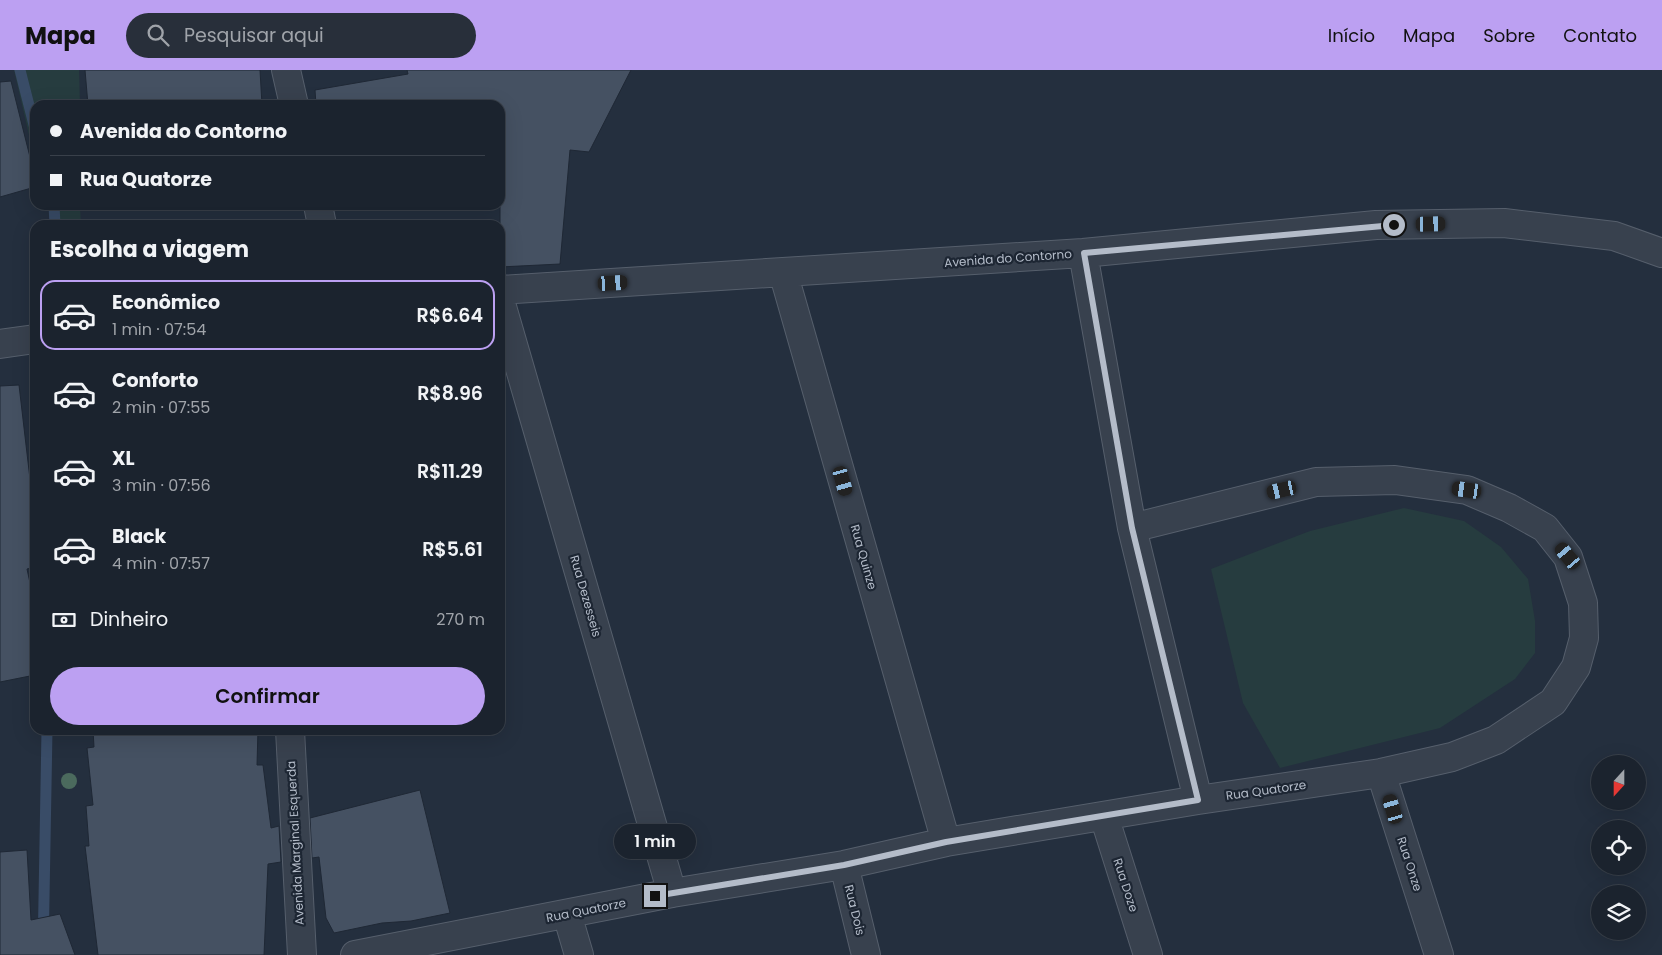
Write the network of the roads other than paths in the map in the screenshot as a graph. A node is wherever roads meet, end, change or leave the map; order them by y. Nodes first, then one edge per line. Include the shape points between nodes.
1 (286, 70) edge
2 (293, 100) edge
3 (1084, 253) junction
4 (1662, 254) edge
5 (783, 272) junction
6 (505, 290) edge
7 (505, 317) edge
8 (30, 340) edge
9 (0, 344) edge
10 (1132, 528) junction
11 (290, 735) edge
12 (1381, 773) junction
13 (1198, 800) junction
14 (1104, 816) junction
15 (946, 842) junction
16 (844, 865) junction
17 (672, 893) junction
18 (568, 914) junction
19 (302, 955) edge
20 (355, 955) edge
21 (579, 955) edge
22 (866, 955) edge
23 (1148, 955) edge
24 (1439, 955) edge

1 - 2 street
3 - 4 street, Avenida do Contorno via 1376,226 1504,223 1614,236
3 - 5 street, Avenida do Contorno
3 - 10 street
5 - 6 street, Avenida do Contorno
5 - 15 street, Rua Quinze
7 - 17 street, Rua Dezesseis
8 - 9 street
10 - 12 street, Rua Quatorze via 1316,482 1395,480 1467,490 1545,528 1568,556 1583,603 1584,638 1576,667 1553,702 1496,740 1452,757
10 - 13 street
11 - 19 street, Avenida Marginal Esquerda
12 - 13 street, Rua Quatorze
12 - 24 street, Rua Onze
13 - 14 street, Rua Quatorze
14 - 15 street, Rua Quatorze
14 - 23 street, Rua Doze
15 - 16 street, Rua Quatorze
16 - 17 street, Rua Quatorze
16 - 22 street, Rua Dois
17 - 18 street, Rua Quatorze
18 - 20 street, Rua Quatorze
18 - 21 street

